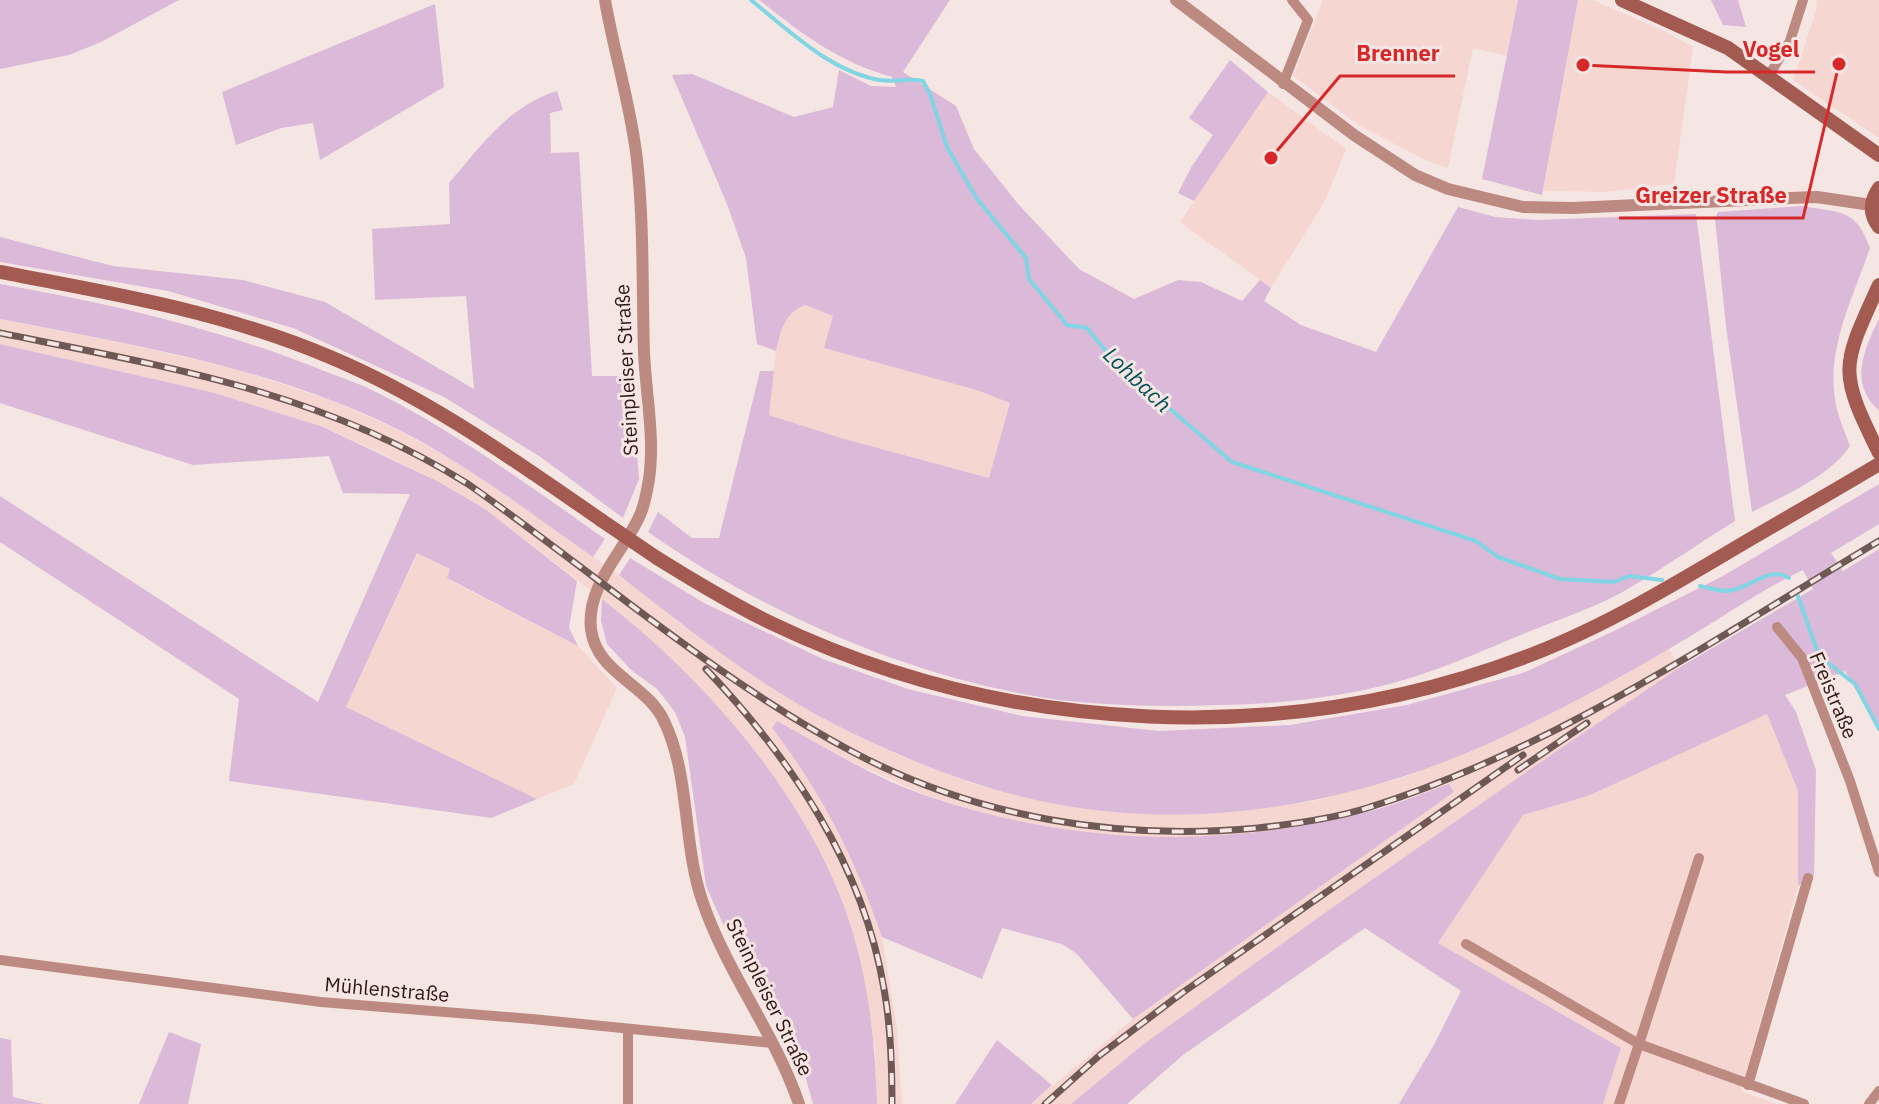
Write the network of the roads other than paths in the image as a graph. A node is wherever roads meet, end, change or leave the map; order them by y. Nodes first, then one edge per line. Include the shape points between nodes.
1 (605, 0) edge
2 (1176, 0) edge
3 (1292, 0) edge
4 (1622, 0) edge
5 (1803, 0) edge
6 (1768, 77) junction
7 (1283, 84) junction
8 (1879, 155) edge
9 (1879, 188) edge
10 (1871, 205) junction
11 (1879, 227) edge
12 (0, 272) edge
13 (1879, 285) edge
14 (1862, 418) junction
15 (1879, 425) edge
16 (1879, 453) edge
17 (1879, 464) edge
18 (1777, 627) dead end
19 (1699, 858) dead end
20 (1879, 872) edge
21 (1808, 878) dead end
22 (1466, 944) dead end
23 (0, 960) edge
24 (628, 1030) junction
25 (773, 1043) junction
26 (1639, 1044) junction
27 (1748, 1085) junction
28 (1879, 1091) edge
29 (628, 1104) edge
30 (799, 1104) edge
31 (1619, 1104) edge
32 (1804, 1104) edge
33 (1869, 1104) edge

1 - 25 street, Steinpleiser Straße via 637,161 652,451 641,513 597,588 591,630 605,661 652,701 677,748 701,899 715,937
2 - 7 street
3 - 7 street via 1308,20
4 - 6 main road via 1728,48
5 - 6 street via 1790,41
6 - 8 main road
7 - 10 street via 1415,175 1461,193 1523,207 1817,197
9 - 10 main road
10 - 11 main road
12 - 17 main road, bridge via 212,315 331,357 430,406 657,558 771,623 837,652 947,688 1062,711 1196,718 1307,711 1472,675 1533,654 1651,598
13 - 14 main road via 1849,356 1848,377
14 - 15 main road
14 - 16 main road
18 - 20 street, Freistraße via 1802,658
19 - 26 street
21 - 27 street
22 - 26 street
23 - 24 street, Mühlenstraße via 321,1002
24 - 25 street, Mühlenstraße
24 - 29 street
25 - 30 street, Steinpleiser Straße
26 - 27 street
26 - 31 street
27 - 32 street
28 - 33 street

